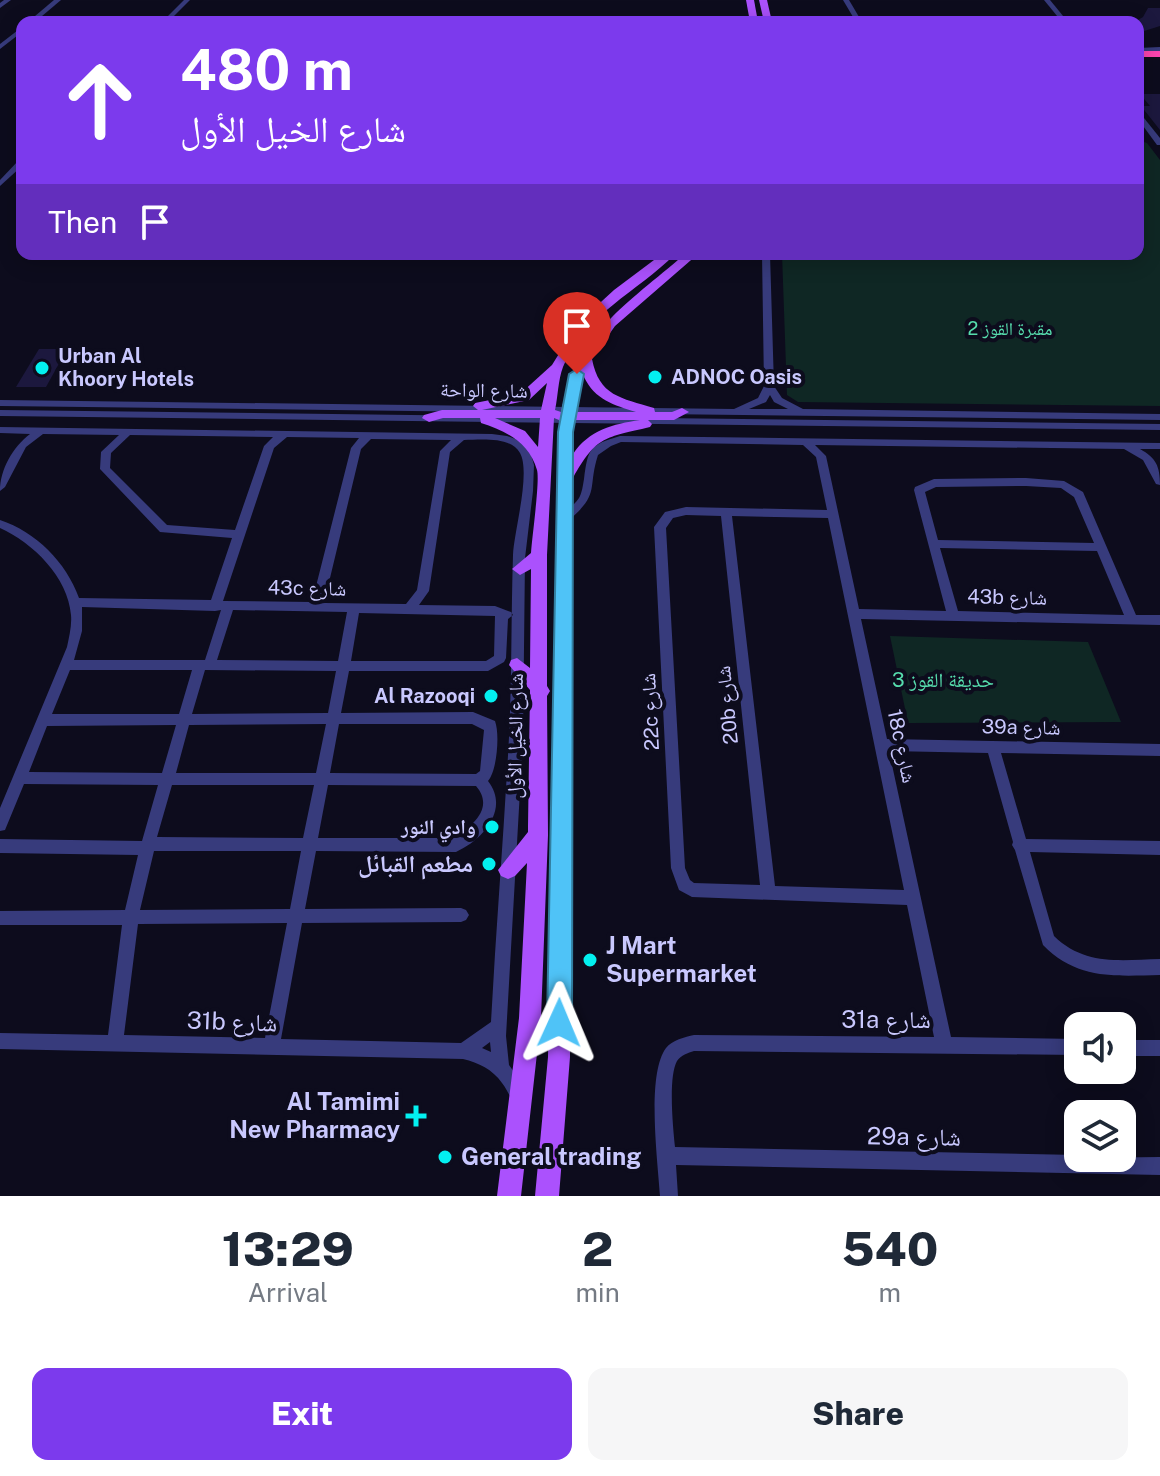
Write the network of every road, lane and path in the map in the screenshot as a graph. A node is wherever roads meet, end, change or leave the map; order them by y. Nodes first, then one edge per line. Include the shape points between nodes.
1 (8, 0) edge
2 (58, 0) edge
3 (187, 0) edge
4 (1047, 0) edge
5 (0, 6) edge
6 (38, 16) edge
7 (171, 16) edge
8 (1060, 16) edge
9 (16, 34) edge
10 (0, 47) edge
11 (1144, 122) edge
12 (1144, 134) edge
13 (1153, 134) junction
14 (1160, 143) edge
15 (16, 168) edge
16 (0, 184) edge
17 (661, 260) edge
18 (685, 260) edge
19 (766, 260) edge
20 (585, 356) junction
21 (559, 363) junction
22 (769, 386) junction
23 (204, 396) dead end
24 (0, 403) edge
25 (283, 406) junction
26 (459, 408) junction
27 (650, 411) junction
28 (682, 412) junction
29 (0, 413) edge
30 (722, 413) junction
31 (806, 413) junction
32 (97, 414) junction
33 (556, 415) junction
34 (211, 416) junction
35 (1160, 417) edge
36 (429, 418) junction
37 (480, 419) junction
38 (663, 422) junction
39 (879, 423) junction
40 (1042, 425) junction
41 (1160, 427) edge
42 (0, 430) edge
43 (16, 431) junction
44 (41, 431) junction
45 (59, 431) junction
46 (101, 432) junction
47 (129, 432) junction
48 (232, 434) junction
49 (347, 435) junction
50 (369, 435) junction
51 (429, 436) junction
52 (462, 436) junction
53 (265, 440) junction
54 (805, 442) junction
55 (834, 442) junction
56 (112, 444) junction
57 (22, 445) junction
58 (1098, 445) junction
59 (1121, 445) junction
60 (1160, 446) edge
61 (356, 448) junction
62 (445, 451) junction
63 (821, 456) junction
64 (1150, 463) junction
65 (541, 468) junction
66 (1160, 481) edge
67 (564, 485) junction
68 (0, 487) edge
69 (726, 512) junction
70 (833, 514) junction
71 (564, 518) junction
72 (0, 524) edge
73 (238, 534) junction
74 (933, 544) junction
75 (1101, 547) junction
76 (539, 555) junction
77 (520, 569) junction
78 (423, 591) junction
79 (519, 594) junction
80 (221, 606) junction
81 (317, 608) junction
82 (76, 609) junction
83 (354, 609) junction
84 (409, 609) junction
85 (435, 610) junction
86 (499, 612) junction
87 (853, 614) junction
88 (953, 616) junction
89 (1132, 619) junction
90 (1160, 620) edge
91 (519, 624) junction
92 (205, 664) junction
93 (344, 664) junction
94 (67, 665) junction
95 (517, 665) junction
96 (541, 691) junction
97 (333, 718) junction
98 (184, 719) junction
99 (45, 720) junction
100 (882, 745) junction
101 (993, 747) junction
102 (1160, 750) edge
103 (20, 778) junction
104 (167, 780) junction
105 (322, 780) junction
106 (479, 780) junction
107 (0, 825) edge
108 (538, 835) junction
109 (310, 844) junction
110 (1019, 845) junction
111 (0, 846) edge
112 (148, 846) junction
113 (1160, 848) edge
114 (508, 870) junction
115 (768, 893) junction
116 (914, 898) junction
117 (461, 915) dead end
118 (296, 916) junction
119 (131, 917) junction
120 (0, 918) edge
121 (1160, 967) edge
122 (499, 1026) junction
123 (0, 1041) edge
124 (115, 1042) junction
125 (944, 1044) junction
126 (1064, 1047) edge
127 (271, 1048) junction
128 (1136, 1048) edge
129 (1160, 1048) edge
130 (463, 1051) junction
131 (501, 1066) junction
132 (521, 1100) junction
133 (668, 1156) junction
134 (1160, 1166) edge
135 (509, 1196) edge
136 (547, 1196) edge
137 (669, 1196) edge

1 - 5 street
2 - 6 street
3 - 7 street
4 - 8 street
9 - 10 street
11 - 13 street
12 - 13 street
13 - 14 street
15 - 16 street
17 - 21 main road via 591,316
18 - 20 main road, شارع الخيل الأول via 621,312
19 - 22 street
20 - 27 main road via 587,376 599,392
20 - 33 main road, شارع الخيل الأول
21 - 26 main road via 524,397
21 - 33 main road via 566,367
22 - 30 street via 755,404
22 - 31 street via 778,400
23 - 25 street
24 - 25 street, شارع الواحة
25 - 26 street, شارع الواحة
26 - 33 street, شارع الواحة
27 - 28 street, شارع الواحة
27 - 33 street, شارع الواحة
28 - 30 street, شارع الواحة
28 - 33 main road
29 - 32 street, شارع الواحة
30 - 31 street, شارع الواحة
31 - 35 street, شارع الواحة
32 - 34 street, شارع الواحة
32 - 45 street
33 - 36 main road
33 - 37 street, شارع الواحة
33 - 38 street, شارع الواحة
33 - 65 main road, شارع الخيل الأول
33 - 67 main road, شارع الخيل الأول
34 - 36 street, شارع الواحة
34 - 48 street
36 - 37 street, شارع الواحة
37 - 65 main road via 521,433
38 - 39 street, شارع الواحة
38 - 67 main road via 619,428 594,438 581,449
39 - 40 street, شارع الواحة
39 - 55 street
40 - 41 street, شارع الواحة
40 - 58 street
42 - 43 street
43 - 44 street
43 - 57 street
44 - 45 street
44 - 57 street
45 - 46 street
46 - 47 street
46 - 56 street
47 - 48 street
47 - 56 street
48 - 53 street
49 - 50 street
49 - 53 street
49 - 61 street
50 - 51 street
50 - 61 street
51 - 52 street
51 - 62 street
52 - 62 street
52 - 77 street via 509,440 526,452
53 - 73 street
54 - 55 street
54 - 63 street
54 - 71 street via 608,443 592,453 586,496
55 - 58 street
55 - 63 street
56 - 73 street via 105,469 160,527
57 - 68 street
58 - 59 street
59 - 60 street
59 - 64 street via 1136,449
60 - 64 street via 1151,451
61 - 81 street
62 - 78 street
63 - 70 street, 18c شارع
64 - 66 street
65 - 76 main road, شارع الخيل الأول
67 - 71 main road, شارع الخيل الأول
69 - 70 street
69 - 115 street, 20b شارع
69 - 115 street, 22c شارع via 677,512 660,527 678,868 684,885 692,890
70 - 87 street, 18c شارع
71 - 136 main road, شارع الخيل الأول via 559,1035
72 - 82 street via 36,544 58,571
73 - 80 street
74 - 75 street
74 - 75 street via 918,493 921,487 1057,483 1079,495
74 - 88 street
75 - 89 street
76 - 77 main road
76 - 96 main road, شارع الخيل الأول
77 - 79 street
78 - 84 street
78 - 85 street
79 - 86 street
79 - 91 street
80 - 81 street, 43c شارع
80 - 82 street, 43c شارع
80 - 92 street
81 - 83 street, 43c شارع
82 - 94 street
83 - 84 street, 43c شارع
83 - 93 street
84 - 85 street, 43c شارع
85 - 86 street, 43c شارع
86 - 91 street
86 - 93 street via 500,658 488,666
87 - 88 street, 43b شارع
87 - 100 street, 18c شارع
88 - 89 street, 43b شارع
89 - 90 street, 43b شارع
91 - 95 street
92 - 93 street
92 - 94 street
92 - 98 street
93 - 97 street
94 - 99 street
95 - 96 main road
95 - 114 street
96 - 108 main road, شارع الخيل الأول
97 - 98 street
97 - 105 street
97 - 106 street via 473,718 490,725 487,774
98 - 99 street
98 - 104 street
99 - 103 street
100 - 101 street, 39a شارع
100 - 116 street, 18c شارع
101 - 102 street, 39a شارع
101 - 110 street
103 - 104 street
103 - 107 street
104 - 105 street
104 - 112 street
105 - 106 street
105 - 109 street
106 - 109 street via 492,797 485,819 456,845
108 - 114 main road
108 - 132 main road, شارع الخيل الأول
109 - 112 street
109 - 118 street
110 - 113 street
110 - 121 street via 1048,940 1069,960 1096,967
111 - 112 street
112 - 119 street
114 - 122 street
115 - 116 street
116 - 125 street, 18c شارع
117 - 118 street
118 - 119 street
118 - 127 street
119 - 120 street
119 - 124 street
122 - 130 street
122 - 131 street
123 - 124 street, 31b شارع
124 - 127 street, 31b شارع
125 - 126 street, 31a شارع
125 - 133 street, 31a شارع via 694,1043 672,1054 663,1079
127 - 130 street, 31b شارع
128 - 129 street
130 - 131 street, 31b شارع
131 - 132 street
132 - 135 main road, شارع الخيل الأول
133 - 134 street, 29a شارع
133 - 137 street

